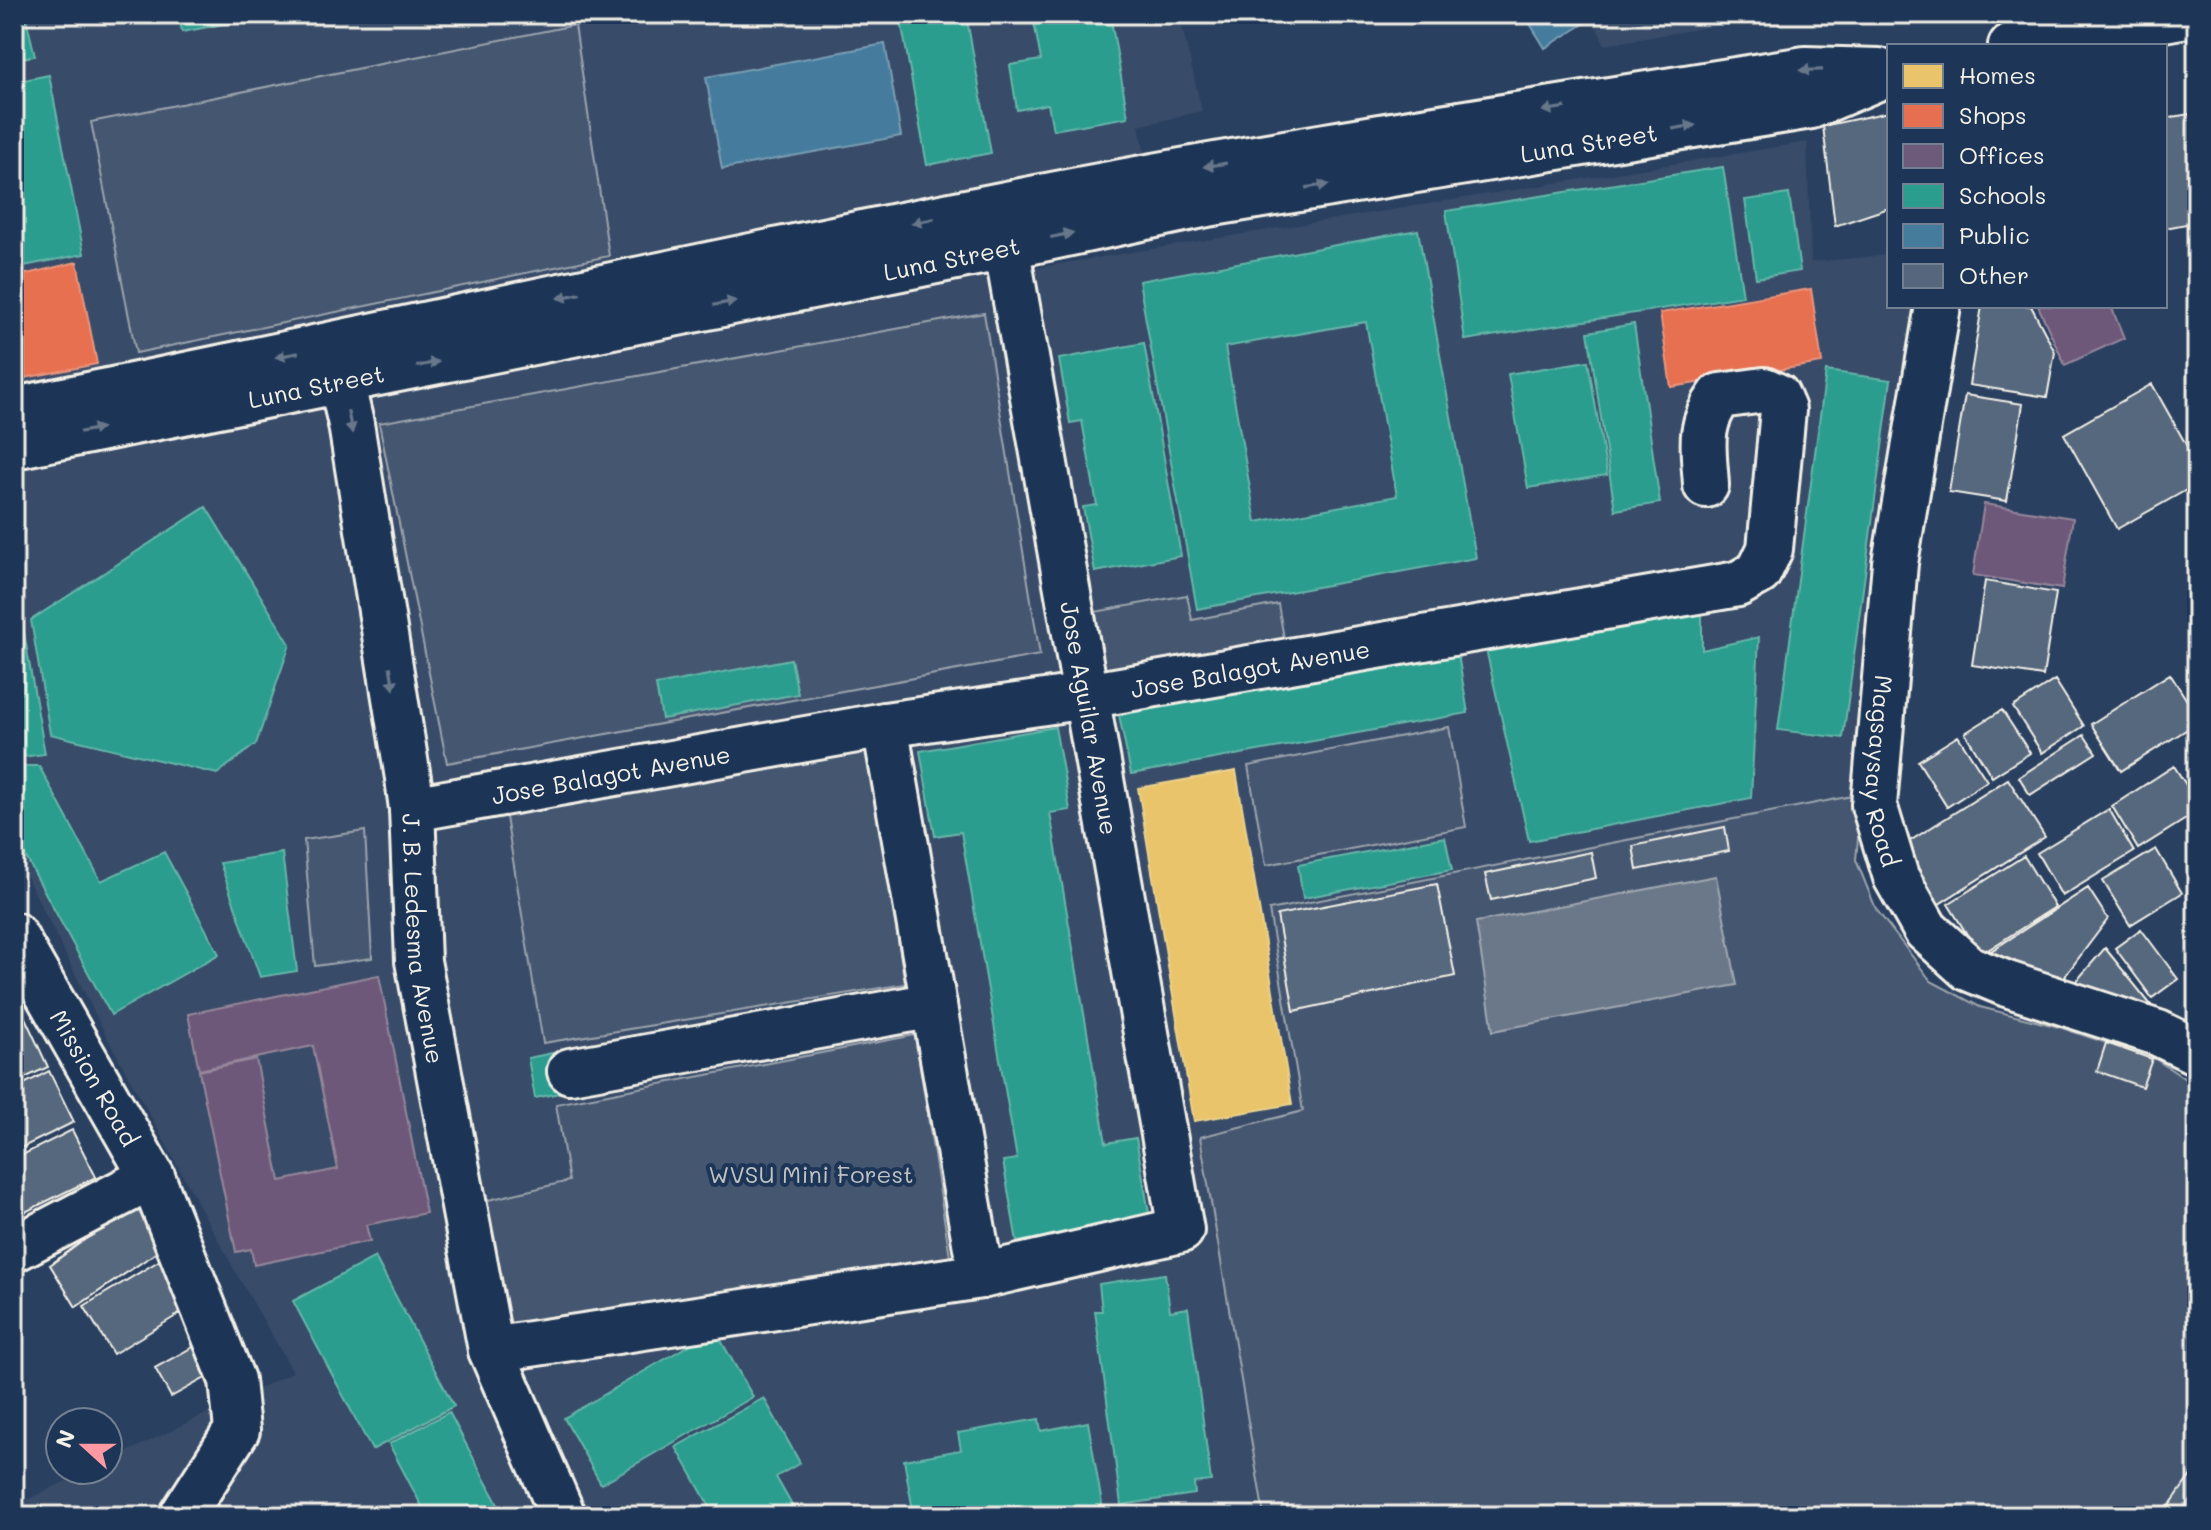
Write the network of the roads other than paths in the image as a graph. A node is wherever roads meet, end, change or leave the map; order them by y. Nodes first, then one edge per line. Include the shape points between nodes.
1 (2192, 14) edge
2 (2022, 44) edge
3 (1887, 72) edge
4 (1003, 226) junction
5 (1938, 308) edge
6 (336, 364) junction
7 (14, 410) edge
8 (14, 446) edge
9 (1706, 485) dead end
10 (1086, 696) junction
11 (885, 725) junction
12 (412, 809) junction
13 (18, 951) edge
14 (934, 1005) junction
15 (2197, 1052) edge
16 (570, 1071) dead end
17 (152, 1177) junction
18 (14, 1249) edge
19 (981, 1276) junction
20 (491, 1350) junction
21 (182, 1516) edge
22 (563, 1516) edge

1 - 2 street
3 - 4 street, Luna Street via 1805,69 1177,171
4 - 6 street, Luna Street
4 - 10 street, Jose Aguilar Avenue
5 - 15 street, Magsaysay Road via 1895,563 1874,805 1896,877 1926,930 1968,968 2158,1033
6 -> 7 street, Luna Street
8 -> 6 street, Luna Street
6 -> 12 street, J. B. Ledesma Avenue via 351,424
9 - 10 street, Jose Balagot Avenue via 1703,426 1720,396 1764,390 1777,396 1783,410 1770,549 1759,572 1738,584
10 - 11 street, Jose Balagot Avenue
10 - 19 street, Jose Aguilar Avenue via 1181,1230
11 - 12 street, Jose Balagot Avenue
11 - 14 street
12 - 20 street, J. B. Ledesma Avenue via 418,961
13 - 17 street, Mission Road
14 - 16 street
14 - 19 street
17 - 18 street
17 - 21 street, Mission Road via 232,1380 235,1401 237,1430
19 - 20 street
20 - 22 street, J. B. Ledesma Avenue

